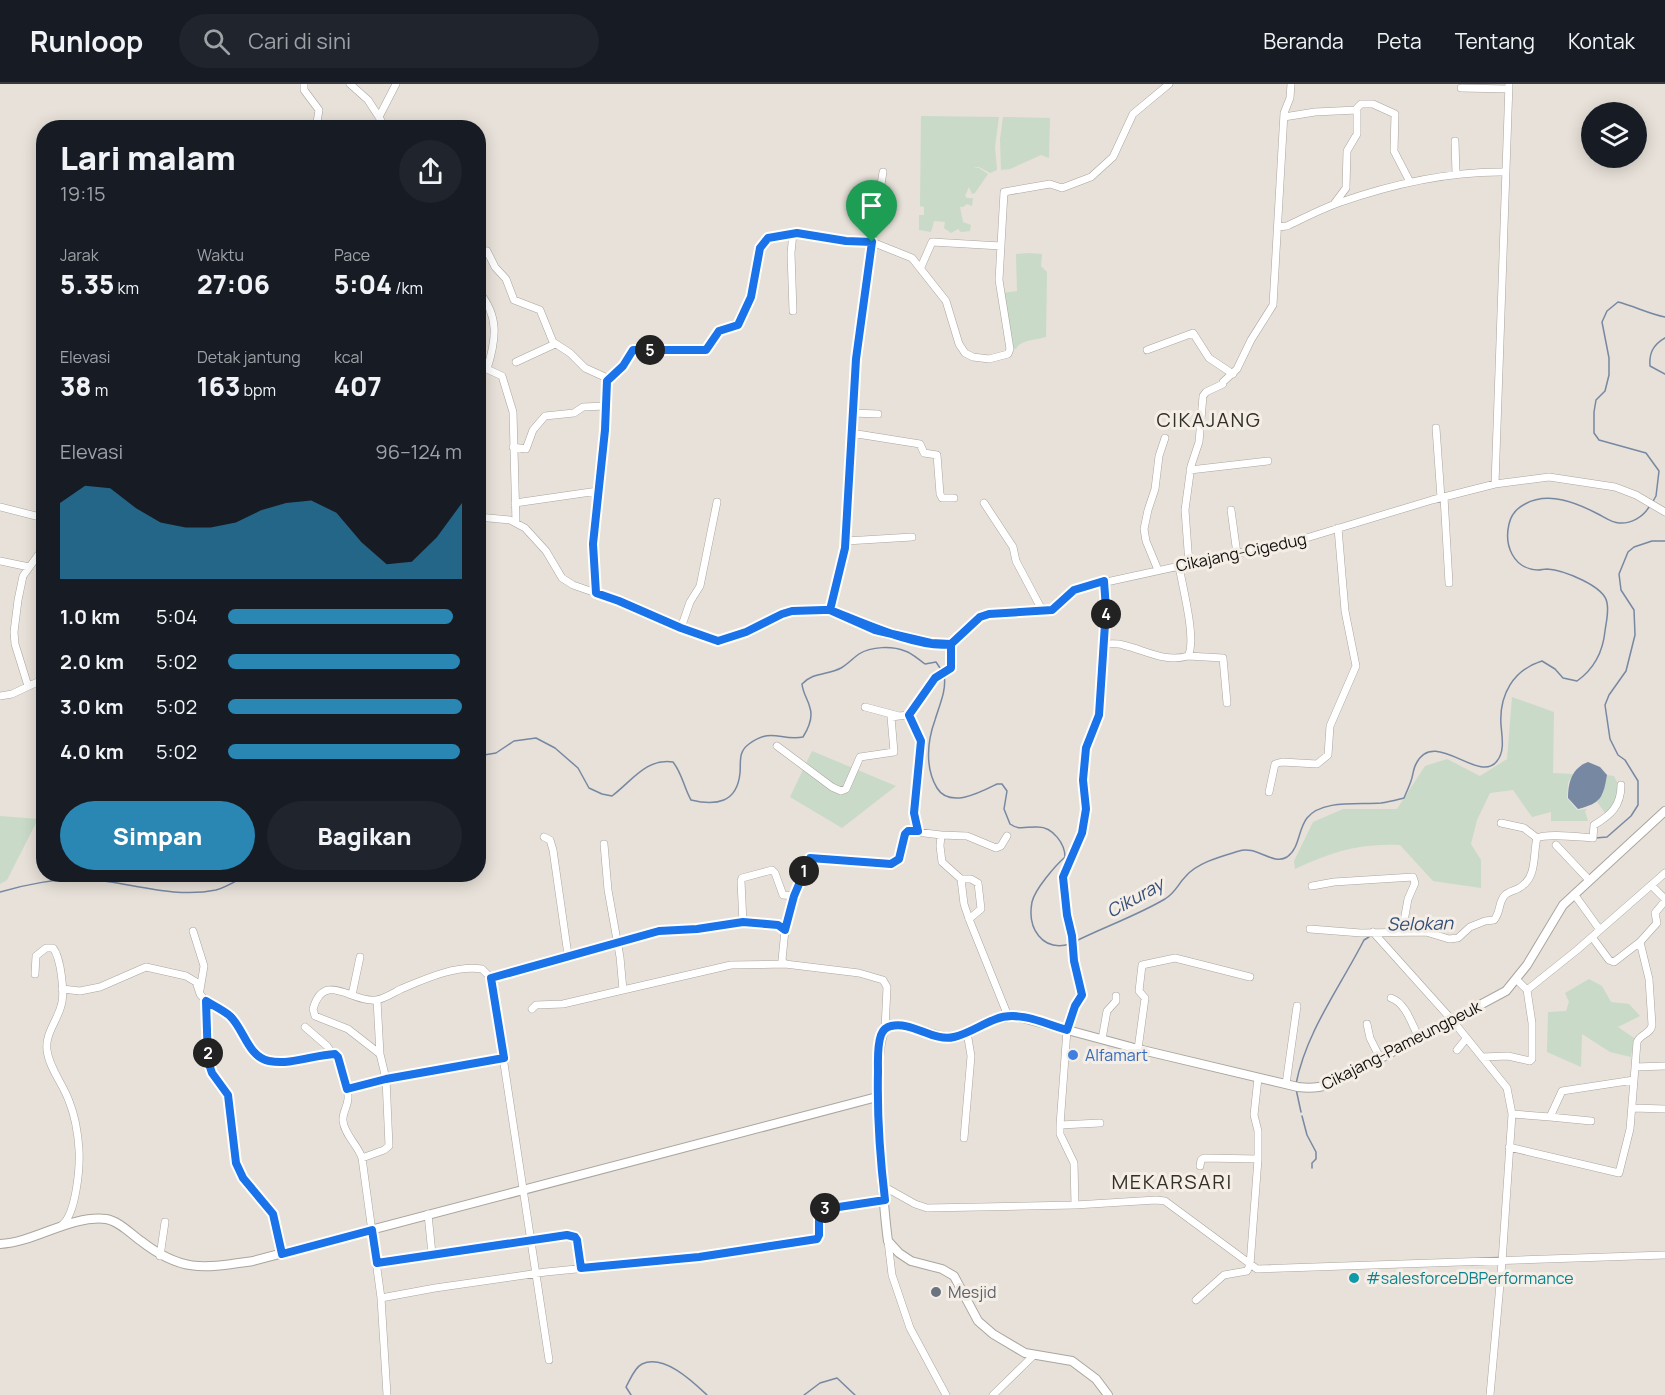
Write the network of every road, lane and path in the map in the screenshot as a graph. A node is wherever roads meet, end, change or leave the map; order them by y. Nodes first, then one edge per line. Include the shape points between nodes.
1 (304, 84) edge
2 (351, 84) edge
3 (396, 84) edge
4 (1169, 84) edge
5 (1291, 84) edge
6 (1509, 86) edge
7 (1461, 88) dead end
8 (1357, 110) junction
9 (379, 117) junction
10 (1284, 117) junction
11 (318, 120) edge
12 (381, 120) edge
13 (1455, 141) dead end
14 (883, 172) dead end
15 (1506, 172) junction
16 (1456, 174) junction
17 (1410, 182) junction
18 (1334, 204) junction
19 (1278, 227) junction
20 (793, 233) junction
21 (872, 242) junction
22 (1001, 246) junction
23 (488, 251) dead end
24 (921, 267) junction
25 (486, 303) edge
26 (793, 311) dead end
27 (555, 344) junction
28 (1147, 350) dead end
29 (516, 362) dead end
30 (487, 369) joint
31 (1233, 374) junction
32 (607, 379) junction
33 (605, 406) junction
34 (852, 413) junction
35 (878, 414) dead end
36 (1436, 428) dead end
37 (851, 433) junction
38 (1165, 438) dead end
39 (513, 447) junction
40 (1268, 461) dead end
41 (1190, 470) junction
42 (1495, 484) junction
43 (598, 491) junction
44 (1443, 497) junction
45 (954, 498) dead end
46 (717, 502) dead end
47 (515, 503) junction
48 (984, 503) dead end
49 (0, 507) edge
50 (1231, 510) dead end
51 (1663, 511) edge
52 (36, 516) edge
53 (486, 518) edge
54 (516, 523) junction
55 (1338, 528) junction
56 (912, 537) dead end
57 (846, 542) junction
58 (1237, 554) junction
59 (36, 558) edge
60 (0, 561) edge
61 (1189, 564) junction
62 (1179, 566) junction
63 (29, 567) junction
64 (1158, 570) junction
65 (1104, 581) junction
66 (1449, 583) dead end
67 (596, 593) junction
68 (830, 610) junction
69 (1042, 610) junction
70 (681, 628) junction
71 (951, 644) junction
72 (1104, 644) junction
73 (1188, 656) junction
74 (36, 682) edge
75 (28, 686) junction
76 (0, 696) edge
77 (1227, 703) dead end
78 (865, 707) dead end
79 (909, 715) junction
80 (899, 716) junction
81 (777, 746) dead end
82 (1621, 786) dead end
83 (1269, 792) dead end
84 (1665, 811) edge
85 (1500, 823) dead end
86 (918, 831) junction
87 (941, 835) junction
88 (1007, 836) dead end
89 (544, 837) dead end
90 (1537, 838) junction
91 (604, 844) dead end
92 (1556, 845) dead end
93 (1665, 873) edge
94 (961, 879) junction
95 (1589, 880) junction
96 (1651, 885) junction
97 (1312, 886) dead end
98 (1574, 894) junction
99 (794, 896) junction
100 (1665, 900) edge
101 (969, 919) junction
102 (743, 922) junction
103 (1310, 929) dead end
104 (785, 930) junction
105 (1599, 930) junction
106 (193, 931) dead end
107 (1402, 932) junction
108 (1375, 934) junction
109 (1592, 937) junction
110 (617, 942) junction
111 (1640, 942) junction
112 (568, 955) junction
113 (360, 957) dead end
114 (785, 964) junction
115 (35, 974) dead end
116 (1250, 977) dead end
117 (491, 978) junction
118 (1517, 980) junction
119 (62, 989) junction
120 (623, 990) junction
121 (1527, 990) junction
122 (200, 992) junction
123 (352, 995) junction
124 (1116, 996) dead end
125 (1392, 998) dead end
126 (377, 1000) junction
127 (206, 1001) junction
128 (1297, 1006) dead end
129 (531, 1009) dead end
130 (1008, 1016) junction
131 (1452, 1020) junction
132 (1367, 1024) dead end
133 (305, 1027) dead end
134 (885, 1029) junction
135 (1067, 1030) junction
136 (968, 1032) junction
137 (1419, 1038) junction
138 (1102, 1039) junction
139 (1466, 1039) junction
140 (1138, 1049) junction
141 (1457, 1050) dead end
142 (332, 1053) junction
143 (380, 1054) junction
144 (1482, 1057) junction
145 (504, 1058) junction
146 (1380, 1058) junction
147 (1665, 1066) edge
148 (1635, 1067) junction
149 (1258, 1078) junction
150 (386, 1079) junction
151 (1634, 1080) junction
152 (1292, 1086) junction
153 (347, 1089) junction
154 (877, 1097) junction
155 (1633, 1108) junction
156 (1665, 1109) edge
157 (1512, 1114) junction
158 (1550, 1117) junction
159 (1591, 1121) dead end
160 (1100, 1123) dead end
161 (1060, 1125) junction
162 (964, 1138) dead end
163 (1509, 1147) junction
164 (362, 1158) junction
165 (1258, 1159) junction
166 (1200, 1166) dead end
167 (883, 1186) junction
168 (524, 1190) junction
169 (885, 1200) junction
170 (1075, 1205) junction
171 (428, 1214) junction
172 (165, 1222) dead end
173 (58, 1228) junction
174 (372, 1230) junction
175 (531, 1241) junction
176 (888, 1241) junction
177 (0, 1244) edge
178 (282, 1254) junction
179 (432, 1254) junction
180 (1665, 1255) edge
181 (160, 1256) junction
182 (1502, 1262) junction
183 (377, 1263) junction
184 (1250, 1265) junction
185 (581, 1268) junction
186 (537, 1273) junction
187 (381, 1298) junction
188 (1196, 1300) dead end
189 (1034, 1355) junction
190 (549, 1360) dead end
191 (387, 1395) edge
192 (946, 1395) edge
193 (993, 1395) edge
194 (1108, 1395) edge
195 (1490, 1395) edge

1 - 11 street via 304,90 318,108
2 - 9 street
3 - 9 street
4 - 22 street via 1133,114 1113,158 1091,177 1062,188 1050,184 1005,191
5 - 10 street
6 - 7 street
6 - 15 street
8 - 10 street
8 - 17 street via 1359,105 1368,104 1395,114 1394,151
8 - 18 street via 1357,134 1347,151 1346,188
9 - 12 street
10 - 19 street
13 - 16 street
14 - 21 street
15 - 16 street
15 - 42 street
16 - 17 street
17 - 18 street
18 - 19 street
19 - 31 street via 1272,308
20 - 21 street
20 - 26 street
20 - 32 street via 772,236 762,243 751,297 738,325 719,331 706,350 633,350 620,369
21 - 24 street via 912,258
21 - 34 street
22 - 24 street via 932,242
22 - 24 street via 999,280 1010,351 1001,357 974,357 962,349 947,303
23 - 27 street via 514,300 540,310
25 - 30 street via 495,326
27 - 29 street
27 - 32 street via 585,368
28 - 31 street via 1193,333 1209,358
30 - 39 street via 502,376 513,409
31 - 41 street via 1203,396 1198,447
32 - 33 street
33 - 39 street via 583,407 574,414 547,415 537,424 526,449
33 - 43 street
34 - 35 street
34 - 37 street
36 - 44 street
37 - 45 street via 920,444 924,453 937,454 940,494
37 - 57 street
38 - 64 street via 1144,529
39 - 47 street
40 - 41 street
41 - 61 street via 1185,510
42 - 44 street, Cikajang-Cigedug
42 - 51 street, Cikajang-Cigedug via 1549,477 1592,482 1636,495
43 - 47 street
43 - 67 street via 592,548
44 - 55 street, Cikajang-Cigedug
44 - 66 street
46 - 70 street via 699,588
47 - 54 street
48 - 69 street via 1013,547
49 - 52 street
50 - 58 street
53 - 54 street
54 - 67 street via 546,551 562,578
55 - 58 street, Cikajang-Cigedug
55 - 83 street via 1344,606 1356,669 1329,728 1328,755 1317,764 1278,762
56 - 57 street
57 - 68 street
58 - 61 street, Cikajang-Cigedug
59 - 63 street
60 - 63 street
61 - 62 street, Cikajang-Cigedug
62 - 64 street, Cikajang-Cigedug
62 - 73 street via 1190,626
63 - 75 street via 21,584 14,632
64 - 65 street, Cikajang-Cigedug
65 - 69 street, Cikajang-Cigedug via 1079,588 1052,610
65 - 72 street
67 - 70 street
68 - 70 street via 792,611 718,641
68 - 71 street via 875,630
69 - 71 street, Cikajang-Cigedug via 980,617
71 - 79 street via 953,665
72 - 73 street via 1123,645 1156,656
72 - 135 street via 1099,717 1086,750 1082,833 1063,877 1082,995
73 - 77 street via 1223,658
74 - 75 street
75 - 76 street
78 - 80 street
79 - 80 street
79 - 86 street via 921,741 914,813
80 - 81 street via 891,717 894,752 860,757 846,789 841,791
82 - 90 street via 1619,804 1593,825 1593,838 1544,834
84 - 95 main road, Cikajang-Pameungpeuk
85 - 90 street via 1524,828
86 - 87 street
86 - 99 street via 905,834 899,859 891,864 810,858
87 - 88 street via 970,837 996,848
87 - 94 street via 942,862
89 - 112 street via 550,840 553,850
90 - 107 street via 1530,878 1525,885 1506,894 1494,920 1470,927 1458,938
91 - 110 street
92 - 95 street
93 - 96 street
94 - 101 street
94 - 101 street via 978,883 981,909
95 - 98 main road, Cikajang-Pameungpeuk
96 - 100 street
96 - 105 street
97 - 107 street via 1413,878
98 - 105 street
98 - 118 main road, Cikajang-Pameungpeuk via 1557,912
99 - 102 street via 783,895 772,870 742,878
99 - 104 street
100 - 111 street via 1655,913 1657,923
101 - 130 street
102 - 104 street via 778,925
102 - 110 street via 659,931
103 - 108 street
104 - 114 street
105 - 109 street
106 - 122 street via 204,966
107 - 108 street
108 - 131 street
109 - 111 street via 1614,962
109 - 121 street
110 - 112 street
110 - 120 street
111 - 148 street via 1649,979 1652,1025 1638,1040
112 - 117 street
113 - 123 street
114 - 120 street via 731,965
114 - 134 street via 859,973 883,980 887,987
115 - 119 street via 36,956 53,948
116 - 140 street via 1175,958 1142,965 1139,991 1145,998
117 - 126 street via 482,969 469,968 432,977
117 - 145 street
118 - 121 street
118 - 131 main road, Cikajang-Pameungpeuk via 1503,993
119 - 122 street via 100,987 147,967 191,978
119 - 173 street via 61,1007 47,1048 69,1101 80,1152 69,1217
120 - 129 street
121 - 144 street via 1532,1059
122 - 127 street
123 - 126 street
123 - 143 street via 328,990 316,1001 314,1014 348,1029
124 - 138 street via 1107,1011
125 - 137 street via 1402,1006
126 - 143 street
127 - 142 street via 232,1018 263,1059 301,1061
127 - 178 street via 208,1061 228,1095 236,1163 243,1178 273,1214
128 - 152 street
130 - 135 main road, Cikajang-Pameungpeuk
130 - 136 main road
131 - 137 main road, Cikajang-Pameungpeuk
131 - 139 street
132 - 146 street
133 - 142 street
134 - 136 main road via 904,1026 949,1038
134 - 154 main road via 879,1047
135 - 138 main road, Cikajang-Pameungpeuk
135 - 161 street
136 - 162 street via 971,1056
137 - 146 main road, Cikajang-Pameungpeuk
138 - 140 main road, Cikajang-Pameungpeuk
139 - 141 street
139 - 144 street
140 - 149 main road, Cikajang-Pameungpeuk
142 - 153 street via 338,1057
143 - 150 street
144 - 157 street via 1507,1088
145 - 150 street
145 - 168 street
146 - 152 main road, Cikajang-Pameungpeuk via 1322,1087
147 - 148 street
148 - 151 street
149 - 152 main road, Cikajang-Pameungpeuk
149 - 165 street via 1254,1115
150 - 153 street
150 - 164 street via 389,1146
151 - 155 street
151 - 158 street via 1562,1091
153 - 164 street via 343,1124
154 - 167 main road
154 - 168 main road
155 - 156 street
155 - 163 street via 1618,1173
157 - 158 street
157 - 163 street
158 - 159 street
160 - 161 street
161 - 170 street via 1060,1134 1074,1163
163 - 182 street
164 - 174 street
165 - 166 street via 1204,1158
165 - 184 street
167 - 169 main road
167 - 170 street via 927,1208
168 - 171 main road
168 - 175 street
169 - 176 main road
169 - 185 street via 819,1210 817,1239 699,1257
170 - 184 street via 1165,1201
171 - 174 main road
171 - 179 street
172 - 181 street
173 - 177 main road
173 - 181 main road via 88,1220 109,1220
174 - 178 main road
174 - 183 street
175 - 179 street
175 - 185 street via 575,1237
175 - 186 street
176 - 189 main road via 911,1261 954,1276 978,1322 1019,1351
176 - 192 street via 892,1275 910,1328
178 - 181 main road via 197,1267
179 - 183 street
180 - 182 street
182 - 184 street via 1270,1270
182 - 195 street
183 - 187 street
184 - 188 street via 1248,1271 1224,1275
185 - 186 street
186 - 187 street
186 - 190 street
187 - 191 street
189 - 193 street
189 - 194 main road via 1072,1361 1096,1379

